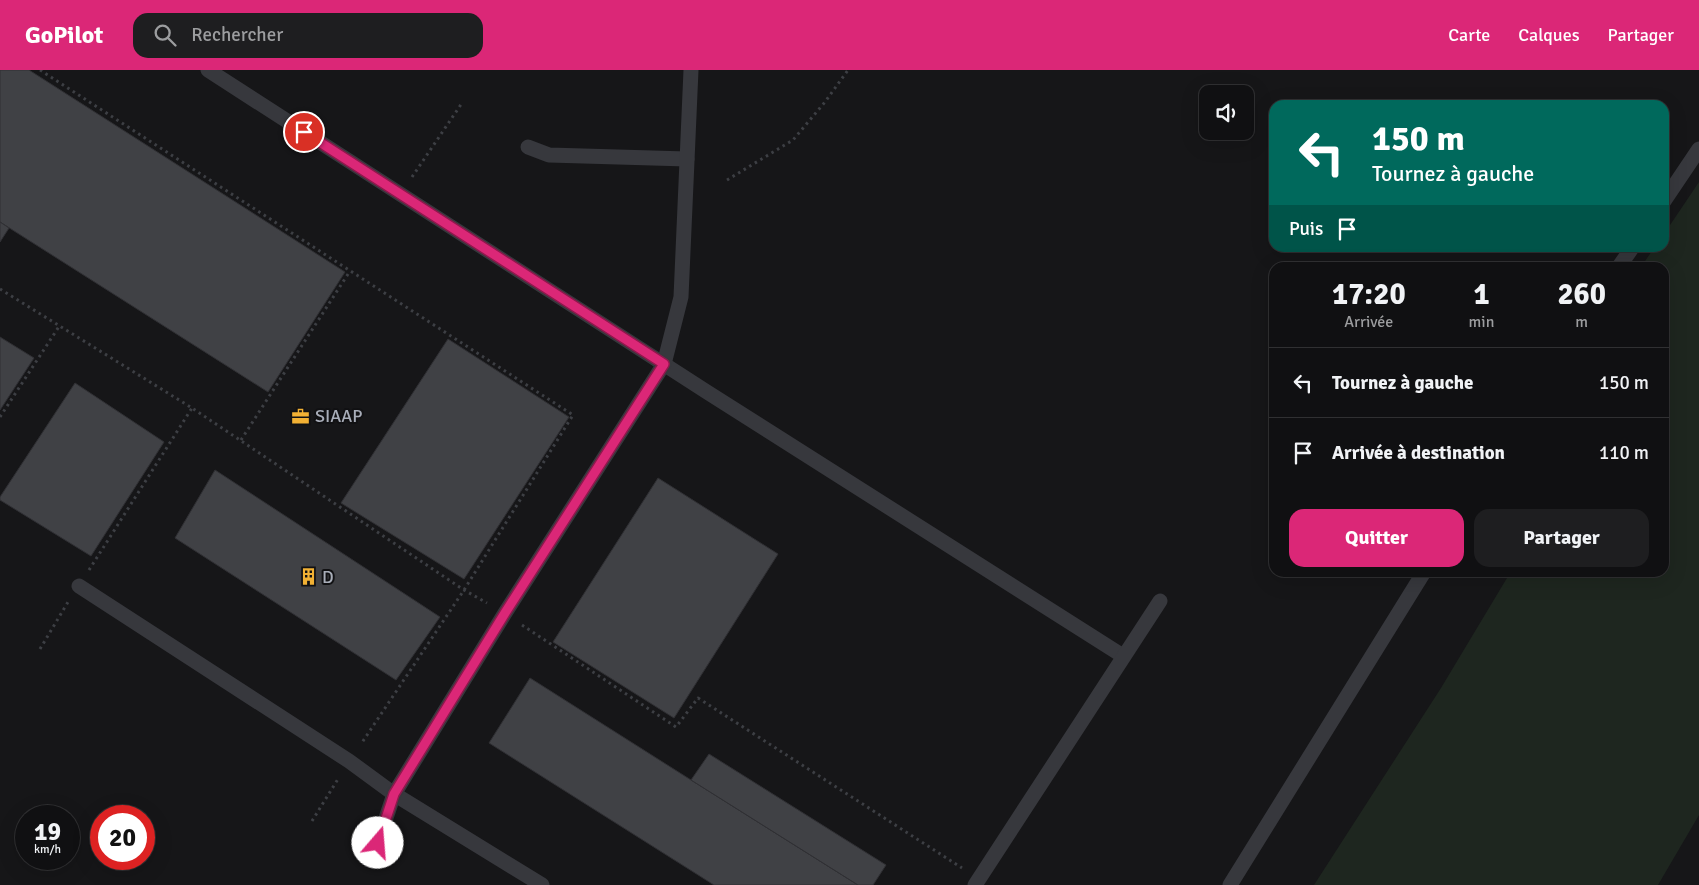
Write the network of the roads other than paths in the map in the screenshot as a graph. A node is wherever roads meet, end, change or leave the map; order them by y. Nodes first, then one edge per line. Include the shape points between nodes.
1 (208, 70) edge
2 (691, 70) edge
3 (528, 147) dead end
4 (1699, 149) edge
5 (687, 159) junction
6 (1669, 194) edge
7 (664, 364) junction
8 (1421, 577) edge
9 (79, 586) road end
10 (1160, 601) dead end
11 (1123, 656) junction
12 (394, 794) junction
13 (372, 860) dead end
14 (542, 885) edge
15 (975, 885) edge
16 (1230, 885) edge

1 - 7 lane
2 - 5 lane
3 - 5 lane via 548,155
4 - 6 lane
5 - 7 lane via 682,297
7 - 11 lane
7 - 12 lane
8 - 16 lane
9 - 12 lane via 349,761
10 - 11 lane
11 - 15 lane
12 - 13 lane
12 - 14 lane

